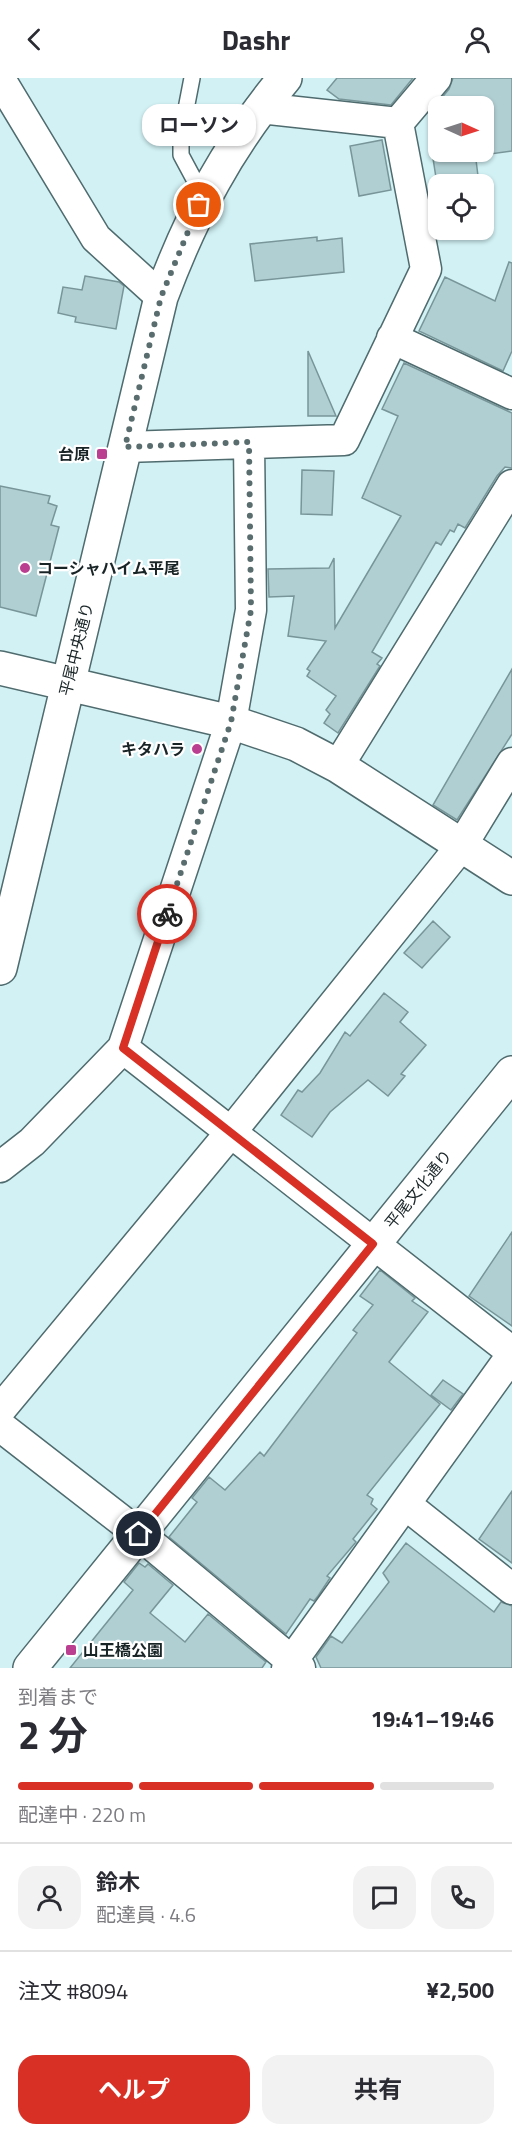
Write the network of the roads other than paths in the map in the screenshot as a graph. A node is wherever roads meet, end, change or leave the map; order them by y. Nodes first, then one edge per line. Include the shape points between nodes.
1 (192, 78) edge
2 (285, 78) edge
3 (436, 78) edge
4 (0, 79) edge
5 (260, 108) junction
6 (398, 123) junction
7 (203, 196) junction
8 (161, 297) junction
9 (392, 338) junction
10 (512, 394) edge
11 (249, 442) junction
12 (125, 447) junction
13 (512, 485) edge
14 (0, 668) edge
15 (68, 684) junction
16 (231, 722) junction
17 (512, 763) edge
18 (338, 766) junction
19 (462, 845) junction
20 (512, 878) edge
21 (0, 968) edge
22 (123, 1048) junction
23 (512, 1073) edge
24 (231, 1132) junction
25 (0, 1167) edge
26 (373, 1244) junction
27 (512, 1353) edge
28 (0, 1410) edge
29 (0, 1426) edge
30 (405, 1504) junction
31 (139, 1534) junction
32 (512, 1589) edge
33 (293, 1666) edge
34 (30, 1668) edge

1 - 7 lane via 181,155
2 - 5 street, 平尾中央通り
3 - 6 street
4 - 8 street via 96,238
5 - 6 street
5 - 7 street, 平尾中央通り
6 - 9 street via 426,269
7 - 8 street, 平尾中央通り
8 - 12 street, 平尾中央通り
9 - 10 street
9 - 11 street via 344,440
11 - 12 street
11 - 16 street via 251,610
12 - 15 street, 平尾中央通り
13 - 18 street
14 - 15 street
15 - 16 street
15 - 21 street, 平尾中央通り
16 - 18 street via 296,744
16 - 22 street
17 - 19 street
18 - 19 street
19 - 20 street
19 - 24 street
22 - 24 street
22 - 25 street via 32,1142
23 - 26 street, 平尾文化通り
24 - 26 street
24 - 28 street
26 - 27 street
26 - 31 street, 平尾文化通り
27 - 30 street
29 - 31 street
30 - 32 street
30 - 33 street
31 - 33 street
31 - 34 street, 平尾文化通り

